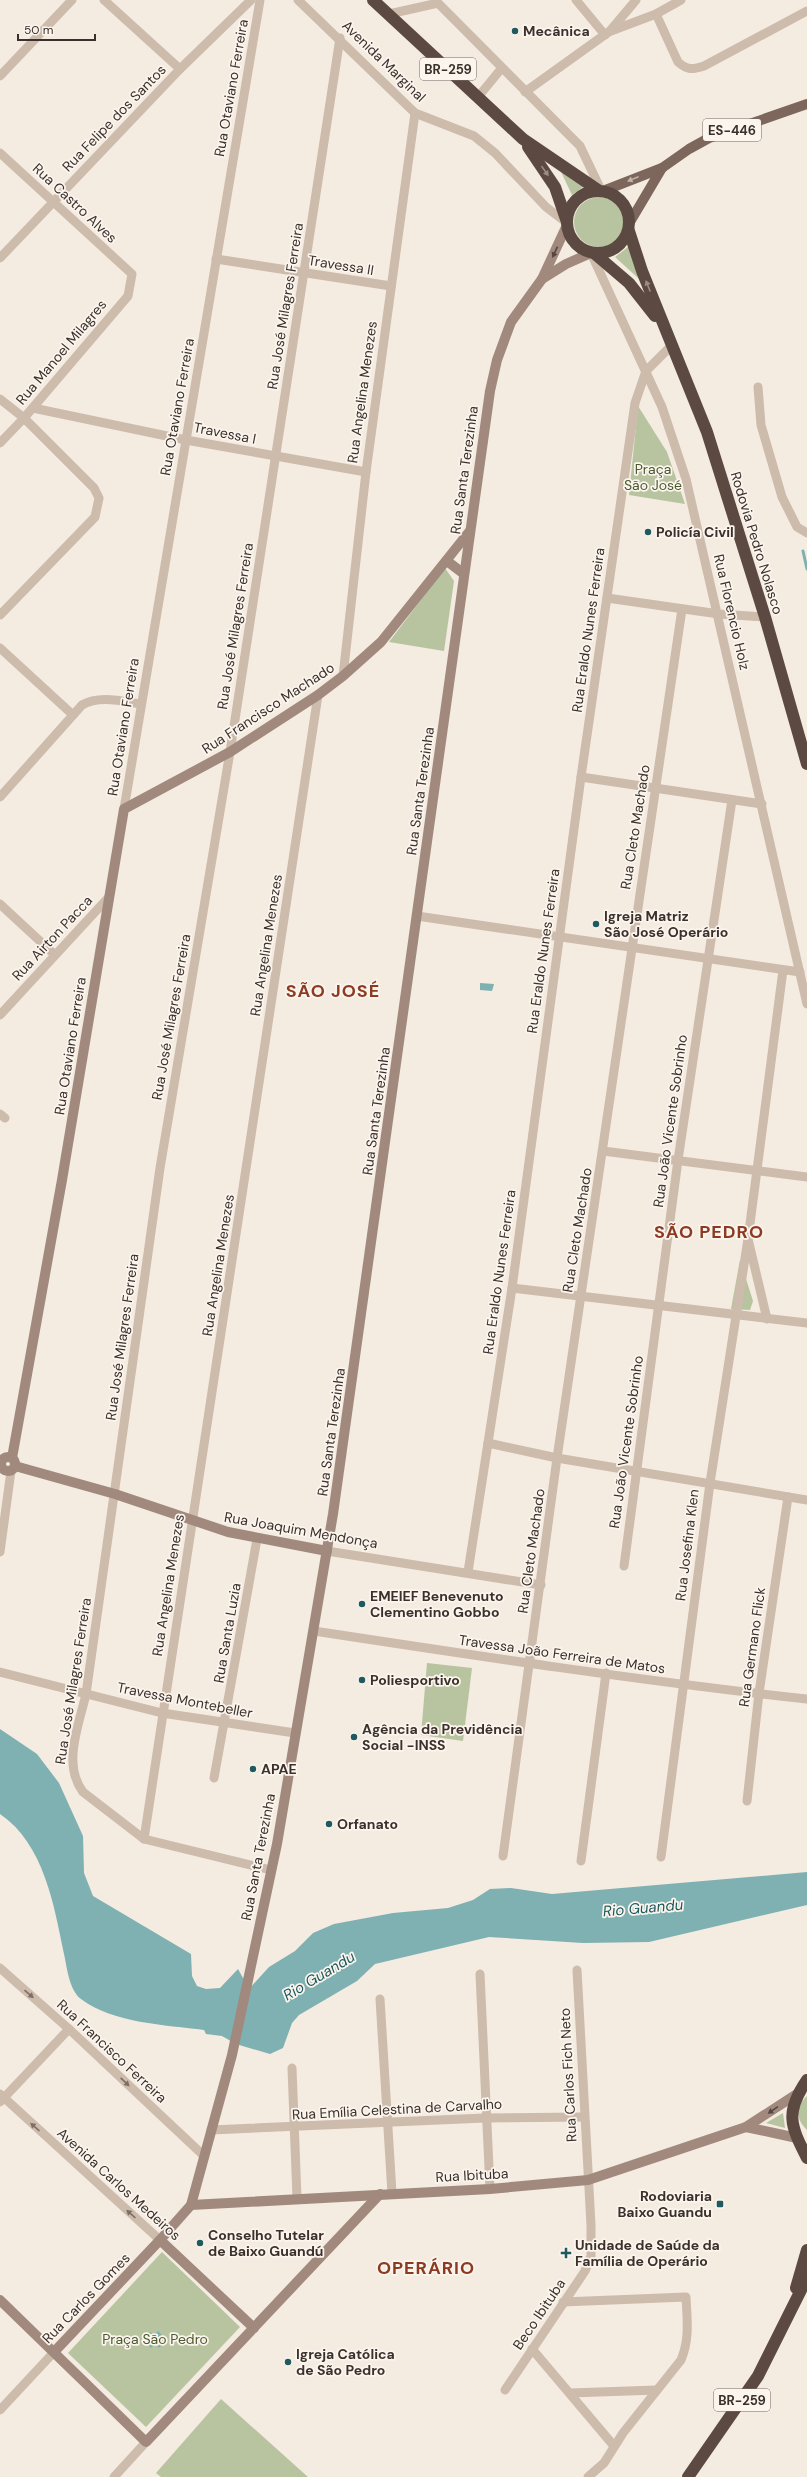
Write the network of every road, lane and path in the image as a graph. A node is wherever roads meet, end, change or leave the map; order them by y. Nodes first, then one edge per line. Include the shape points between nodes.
1 (72, 0) edge
2 (104, 0) edge
3 (251, 0) edge
4 (260, 0) edge
5 (298, 0) edge
6 (373, 0) edge
7 (576, 0) edge
8 (636, 0) edge
9 (681, 0) edge
10 (436, 1) edge
11 (807, 11) edge
12 (389, 14) junction
13 (656, 14) junction
14 (608, 33) junction
15 (340, 38) junction
16 (180, 69) junction
17 (501, 69) junction
18 (0, 76) edge
19 (525, 92) junction
20 (478, 97) junction
21 (807, 104) edge
22 (415, 113) junction
23 (523, 139) junction
24 (0, 153) edge
25 (662, 168) junction
26 (601, 191) junction
27 (53, 201) junction
28 (567, 223) junction
29 (629, 226) junction
30 (593, 254) junction
31 (0, 258) edge
32 (216, 259) junction
33 (304, 273) junction
34 (132, 274) joint
35 (542, 279) junction
36 (391, 286) junction
37 (670, 340) junction
38 (646, 371) junction
39 (758, 387) dead end
40 (0, 399) edge
41 (33, 408) junction
42 (24, 418) junction
43 (186, 440) junction
44 (0, 443) edge
45 (275, 457) junction
46 (366, 472) junction
47 (469, 532) junction
48 (807, 533) edge
49 (447, 561) junction
50 (464, 574) junction
51 (607, 598) junction
52 (682, 609) junction
53 (719, 614) junction
54 (0, 615) edge
55 (765, 617) junction
56 (0, 648) edge
57 (343, 676) junction
58 (318, 695) junction
59 (140, 704) junction
60 (74, 715) junction
61 (230, 752) junction
62 (807, 764) edge
63 (581, 777) junction
64 (655, 789) junction
65 (0, 798) edge
66 (732, 800) junction
67 (762, 804) junction
68 (124, 809) junction
69 (108, 898) junction
70 (0, 904) edge
71 (417, 916) junction
72 (559, 936) junction
73 (631, 948) junction
74 (55, 955) junction
75 (708, 959) junction
76 (783, 970) junction
77 (800, 972) junction
78 (807, 1004) edge
79 (0, 1015) edge
80 (604, 1151) junction
81 (678, 1160) junction
82 (756, 1171) junction
83 (807, 1177) edge
84 (748, 1239) junction
85 (512, 1288) junction
86 (581, 1296) junction
87 (659, 1304) junction
88 (737, 1315) junction
89 (768, 1319) junction
90 (807, 1323) edge
91 (488, 1443) junction
92 (557, 1458) junction
93 (6, 1466) edge
94 (636, 1470) junction
95 (710, 1483) junction
96 (115, 1494) junction
97 (788, 1497) junction
98 (807, 1500) edge
99 (192, 1521) junction
100 (258, 1539) junction
101 (327, 1551) junction
102 (0, 1552) edge
103 (624, 1566) dead end
104 (468, 1572) junction
105 (541, 1585) junction
106 (314, 1631) junction
107 (530, 1664) junction
108 (0, 1672) edge
109 (606, 1674) junction
110 (683, 1685) junction
111 (759, 1693) junction
112 (86, 1694) junction
113 (807, 1698) edge
114 (162, 1713) junction
115 (225, 1723) junction
116 (295, 1733) junction
117 (214, 1778) dead end
118 (747, 1801) dead end
119 (144, 1839) junction
120 (503, 1856) dead end
121 (661, 1857) dead end
122 (581, 1862) dead end
123 (271, 1870) junction
124 (0, 1968) edge
125 (577, 1970) dead end
126 (480, 1974) dead end
127 (380, 1999) dead end
128 (69, 2029) junction
129 (292, 2068) dead end
130 (807, 2080) edge
131 (803, 2090) edge
132 (1, 2098) edge
133 (584, 2117) junction
134 (485, 2118) junction
135 (389, 2122) junction
136 (295, 2127) junction
137 (746, 2127) junction
138 (211, 2130) junction
139 (802, 2139) edge
140 (203, 2156) junction
141 (807, 2158) edge
142 (588, 2180) junction
143 (490, 2189) junction
144 (392, 2193) junction
145 (380, 2194) junction
146 (297, 2198) junction
147 (191, 2205) junction
148 (160, 2240) junction
149 (807, 2250) edge
150 (807, 2278) edge
151 (0, 2300) edge
152 (563, 2302) junction
153 (786, 2318) junction
154 (254, 2328) junction
155 (532, 2349) junction
156 (54, 2351) junction
157 (505, 2390) dead end
158 (656, 2390) junction
159 (570, 2393) junction
160 (0, 2410) edge
161 (146, 2442) junction
162 (614, 2446) junction
163 (114, 2477) edge
164 (588, 2477) edge
165 (688, 2477) edge

1 - 18 street
2 - 16 street
3 - 16 street, Rua Felipe dos Santos
4 - 32 street, Rua Otaviano Ferreira
5 - 15 street, Avenida Marginal
6 - 12 highway, BR-259
7 - 14 street
8 - 14 street
9 - 13 street
10 - 12 street
10 - 17 street
11 - 13 street via 692,70 684,68 678,62
12 - 20 highway, BR-259
13 - 14 street
14 - 19 street
15 - 22 street, Avenida Marginal
15 - 33 street, Rua José Milagres Ferreira
16 - 27 street, Rua Felipe dos Santos
17 - 19 street
17 - 20 street
19 - 26 street via 580,146
20 - 23 highway, BR-259
21 - 25 main road, ES-446 via 709,138 689,148
22 - 28 street, Avenida Marginal via 474,136 495,153 546,207
22 - 36 street, Rua Angelina Menezes
23 - 26 highway, BR-259
23 -> 28 highway, BR-259 via 555,187
24 - 27 street, Rua Castro Alves
25 -> 26 main road, ES-446
25 - 29 main road, ES-446
26 - 28 highway via 588,192 576,200 568,212
26 - 29 highway via 614,194 622,201 628,211
27 - 31 street, Rua Felipe dos Santos
27 - 34 street, Rua Castro Alves
28 - 30 highway via 574,243
28 -> 35 street
29 - 30 highway via 620,246 612,251
37 -> 29 highway, Rodovia Pedro Nolasco
30 - 35 street via 566,264
30 - 37 highway, Rodovia Pedro Nolasco via 629,283
30 - 38 street, Rua Florencio Holz
32 - 33 street, Travessa II
32 - 43 street, Rua Otaviano Ferreira
33 - 36 street, Travessa II
33 - 45 street, Rua José Milagres Ferreira
34 - 41 street, Rua Manoel Milagres via 128,296
35 - 47 street, Rua Santa Terezinha via 511,322 497,360 484,425
36 - 46 street, Rua Angelina Menezes
37 - 38 street, Rua Eraldo Nunes Ferreira
37 - 55 highway, Rodovia Pedro Nolasco via 707,432
38 - 51 street, Rua Eraldo Nunes Ferreira via 635,403
38 - 53 street, Rua Florencio Holz via 662,407 686,479
39 - 48 street via 761,425 782,497 797,527
40 - 42 street
41 - 42 street, Rua Manoel Milagres
41 - 43 street, Travessa I
42 - 44 street, Rua Manoel Milagres
42 - 54 street via 94,488 99,498 95,517
43 - 45 street, Travessa I
43 - 59 street, Rua Otaviano Ferreira
45 - 46 street, Travessa I
45 - 61 street, Rua José Milagres Ferreira
46 - 57 street, Rua Angelina Menezes
47 - 49 street, Rua Francisco Machado
47 - 50 street, Rua Santa Terezinha
49 - 50 street
49 - 57 street, Rua Francisco Machado via 381,642
50 - 71 street, Rua Santa Terezinha
51 - 52 street
51 - 63 street, Rua Eraldo Nunes Ferreira
52 - 53 street
52 - 64 street, Rua Cleto Machado
53 - 55 street
53 - 67 street, Rua Florencio Holz
55 - 62 highway, Rodovia Pedro Nolasco
56 - 60 street
57 - 58 street, Rua Francisco Machado
58 - 61 street, Rua Francisco Machado
58 - 99 street, Rua Angelina Menezes
59 - 60 street via 92,699 82,705
59 - 68 street, Rua Otaviano Ferreira
60 - 65 street
61 - 68 street, Rua Francisco Machado
61 - 96 street, Rua José Milagres Ferreira via 160,1168
63 - 64 street
63 - 72 street, Rua Eraldo Nunes Ferreira
64 - 66 street
64 - 73 street, Rua Cleto Machado
66 - 67 street
66 - 75 street, Rua João Vicente Sobrinho
67 - 77 street, Rua Florencio Holz
68 - 69 street, Rua Otaviano Ferreira
69 - 74 street, Rua Airton Pacca
69 - 93 street, Rua Otaviano Ferreira via 62,1180
70 - 74 street
71 - 72 street
71 - 101 street, Rua Santa Terezinha
72 - 73 street
72 - 85 street, Rua Eraldo Nunes Ferreira
73 - 75 street
73 - 80 street, Rua Cleto Machado
74 - 79 street, Rua Airton Pacca
75 - 76 street
75 - 81 street, Rua João Vicente Sobrinho
76 - 77 street
76 - 82 street, Rua Josefina Klen
77 - 78 street, Rua Florencio Holz
80 - 81 street
80 - 86 street, Rua Cleto Machado
81 - 82 street
81 - 87 street, Rua João Vicente Sobrinho
82 - 83 street
82 - 84 street, Rua Josefina Klen
84 - 88 street, Rua Josefina Klen
84 - 89 street
85 - 86 street
85 - 91 street, Rua Eraldo Nunes Ferreira
86 - 87 street
86 - 92 street, Rua Cleto Machado
87 - 88 street
87 - 94 street, Rua João Vicente Sobrinho
88 - 89 street
88 - 95 street, Rua Josefina Klen
89 - 90 street
91 - 92 street
91 - 104 street, Rua Eraldo Nunes Ferreira
92 - 94 street
92 - 105 street, Rua Cleto Machado
93 - 96 street, Rua Joaquim Mendonça
93 - 102 street, Rua Otaviano Ferreira
94 - 95 street
94 - 103 street, Rua João Vicente Sobrinho
95 - 97 street
95 - 110 street, Rua Josefina Klen
96 - 99 street, Rua Joaquim Mendonça
96 - 112 street, Rua José Milagres Ferreira
97 - 98 street
97 - 111 street, Rua Germano Flick
99 - 100 street, Rua Joaquim Mendonça
99 - 114 street, Rua Angelina Menezes
100 - 101 street, Rua Joaquim Mendonça
100 - 115 street, Rua Santa Luzia
101 - 104 street, Rua Joaquim Mendonça
101 - 106 street, Rua Santa Terezinha
104 - 105 street, Rua Joaquim Mendonça
105 - 107 street, Rua Cleto Machado
106 - 107 street, Travessa João Ferreira de Matos
106 - 116 street, Rua Santa Terezinha
107 - 109 street, Travessa João Ferreira de Matos
107 - 120 street, Rua Cleto Machado
108 - 112 street, Travessa Montebeller
109 - 110 street, Travessa João Ferreira de Matos
109 - 122 street
110 - 111 street, Travessa João Ferreira de Matos
110 - 121 street, Rua Josefina Klen
111 - 113 street, Travessa João Ferreira de Matos
111 - 118 street, Rua Germano Flick
112 - 114 street, Travessa Montebeller
112 - 119 street, Rua José Milagres Ferreira via 72,1761 76,1783 90,1799
114 - 115 street, Travessa Montebeller
114 - 119 street, Rua Angelina Menezes
115 - 116 street, Travessa Montebeller
115 - 117 street, Rua Santa Luzia
116 - 123 street, Rua Santa Terezinha
119 - 123 street, Rua José Milagres Ferreira
123 - 138 street, Rua Santa Terezinha via 232,2055
124 -> 128 street, Rua Francisco Ferreira
125 - 133 street, Rua Carlos Fich Neto
126 - 134 street
127 - 135 street
128 - 132 street
128 -> 140 street, Rua Francisco Ferreira
129 - 136 street
130 - 131 highway
131 -> 137 street, Rua Ibituba
131 - 139 highway via 793,2104 791,2114 793,2130
148 -> 132 street, Avenida Carlos Medeiros
133 - 134 street, Rua Emília Celestina de Carvalho
133 - 142 street, Rua Carlos Fich Neto
134 - 135 street, Rua Emília Celestina de Carvalho
134 - 143 street
135 - 136 street, Rua Emília Celestina de Carvalho
135 - 144 street
136 - 138 street, Rua Emília Celestina de Carvalho
136 - 146 street
137 - 139 street
137 - 142 street, Rua Ibituba
138 - 140 street, Rua Santa Terezinha
139 - 141 highway
140 - 147 street, Rua Santa Terezinha
142 - 143 street, Rua Ibituba
142 - 152 street, Beco Ibituba via 591,2256 585,2271
143 - 144 street, Rua Ibituba
144 - 145 street, Rua Ibituba
145 - 146 street, Rua Ibituba
145 - 154 street
146 - 147 street, Rua Ibituba
147 - 148 street, Rua Carlos Gomes
148 - 154 street, Avenida Carlos Medeiros
148 - 156 street, Rua Carlos Gomes
149 - 153 highway, BR-259
150 - 153 highway, BR-259
151 - 156 street
152 - 155 street, Beco Ibituba
152 - 158 street via 686,2297 686,2348 674,2370
153 - 165 highway, BR-259 via 758,2376
154 - 161 street
155 - 157 street, Beco Ibituba
155 - 159 street
156 - 160 street, Rua Carlos Gomes
156 - 161 street
158 - 159 street
158 - 162 street
159 - 162 street
161 - 163 street
162 - 164 street via 604,2463

